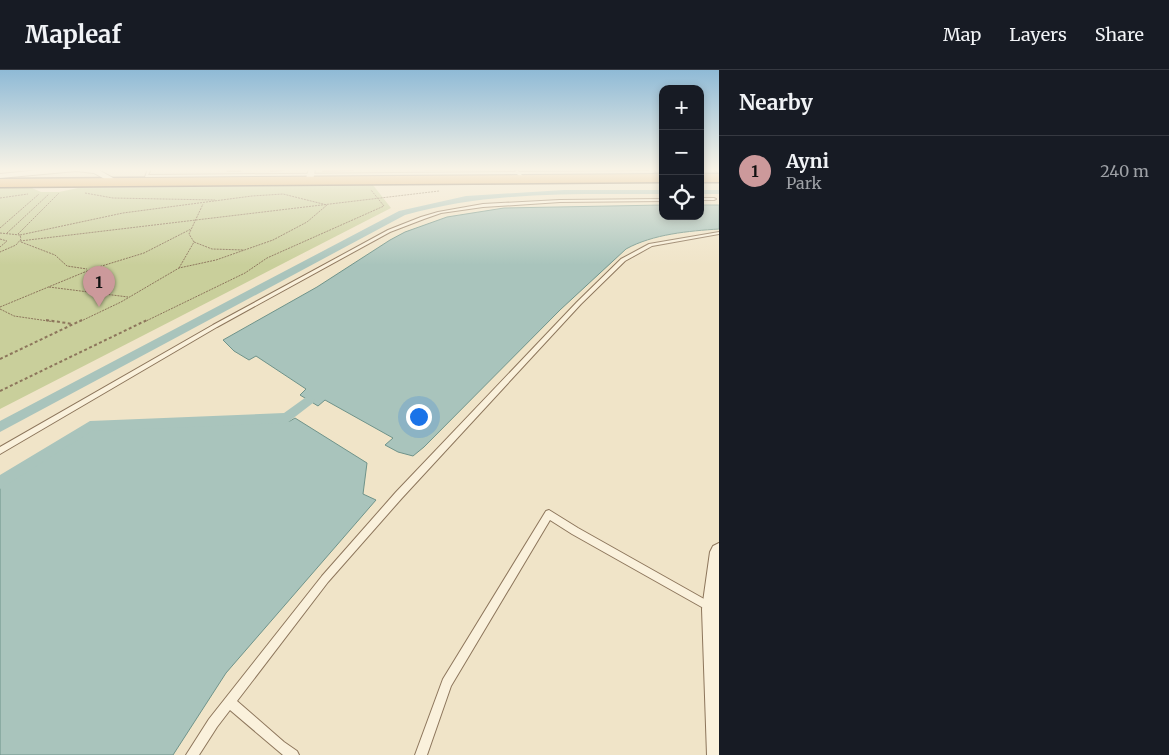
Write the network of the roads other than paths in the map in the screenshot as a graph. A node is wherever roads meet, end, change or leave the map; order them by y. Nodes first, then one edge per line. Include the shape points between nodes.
1 (630, 201) edge
2 (719, 233) edge
3 (0, 451) edge
4 (719, 552) edge
5 (712, 608) junction
6 (229, 702) junction
7 (192, 755) edge
8 (294, 755) edge
9 (421, 755) edge
10 (719, 755) edge

1 - 3 lane via 492,205 456,209 419,219 389,231 224,322
2 - 6 lane via 651,245 623,260 399,495 325,579
4 - 5 street
5 - 9 lane via 549,514 447,683
5 - 10 street
6 - 7 lane
6 - 8 lane

